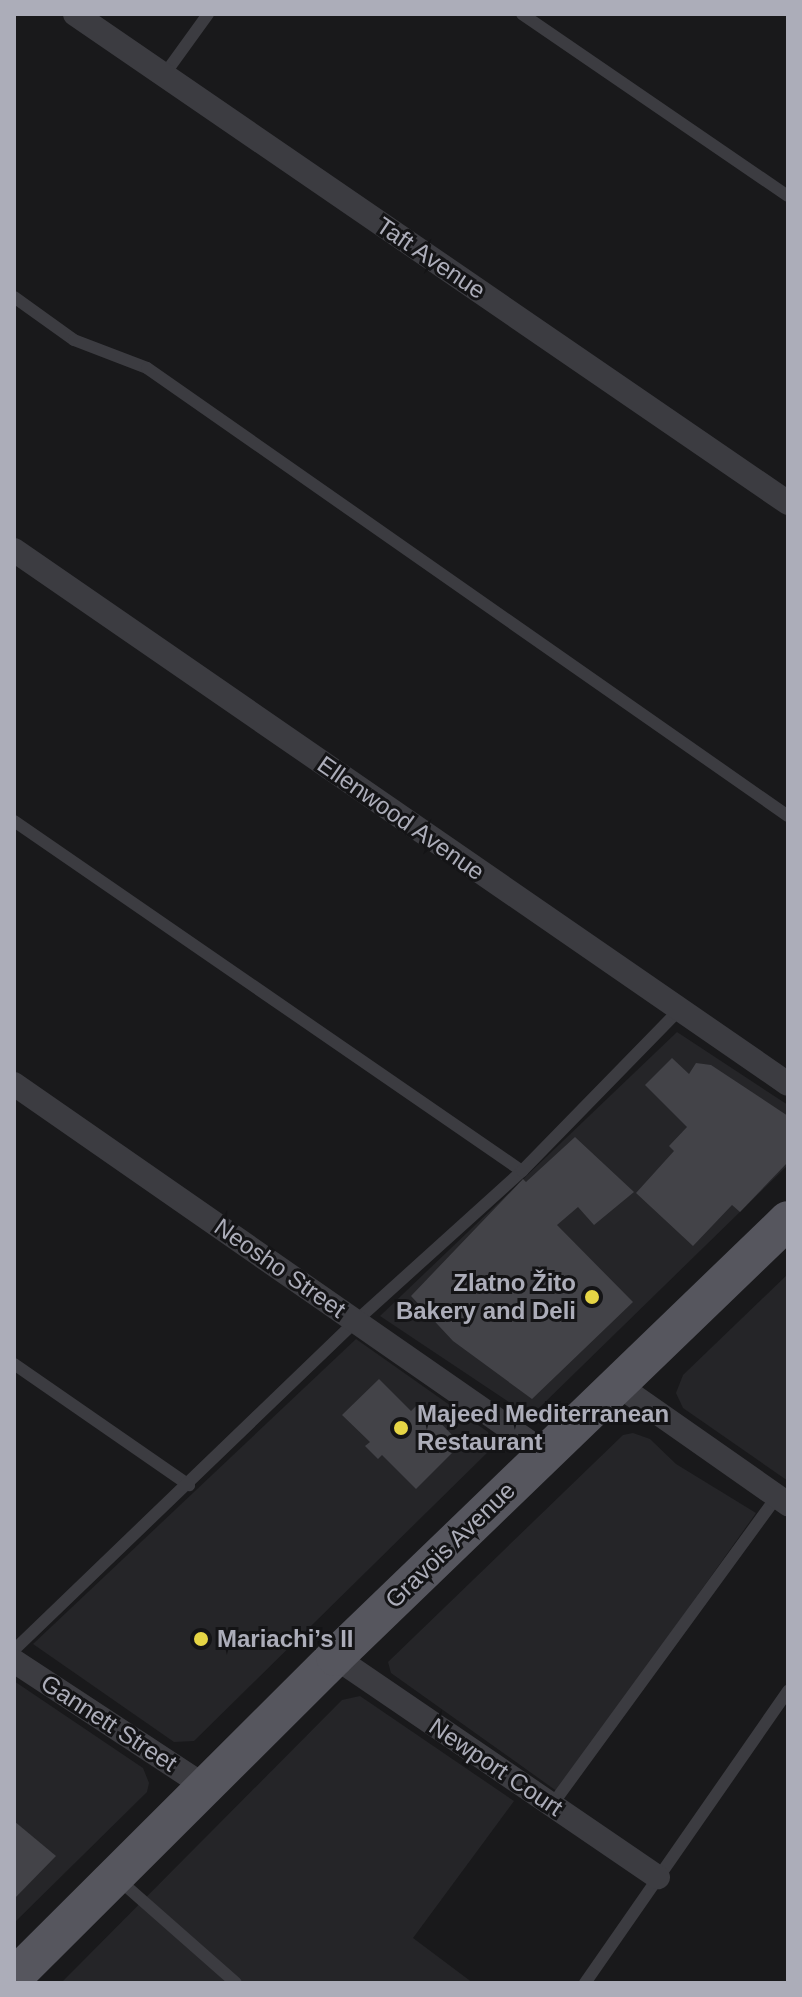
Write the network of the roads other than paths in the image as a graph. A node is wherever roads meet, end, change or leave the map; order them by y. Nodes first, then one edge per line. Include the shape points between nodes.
1 (75, 14) edge
2 (208, 14) edge
3 (522, 14) edge
4 (164, 75) junction
5 (788, 196) edge
6 (14, 297) edge
7 (788, 503) edge
8 (14, 550) edge
9 (788, 816) edge
10 (14, 821) edge
11 (679, 1010) junction
12 (14, 1084) edge
13 (788, 1084) edge
14 (522, 1171) junction
15 (788, 1220) edge
16 (356, 1321) junction
17 (14, 1364) edge
18 (618, 1385) junction
19 (545, 1453) junction
20 (189, 1485) junction
21 (782, 1500) edge
22 (14, 1650) edge
23 (335, 1657) junction
24 (14, 1661) edge
25 (788, 1691) edge
26 (204, 1786) junction
27 (552, 1805) junction
28 (116, 1877) junction
29 (658, 1877) junction
30 (14, 1977) edge
31 (236, 1983) edge
32 (585, 1983) edge

1 - 4 street, Taft Avenue
2 - 4 lane
3 - 5 lane
4 - 7 street, Taft Avenue
6 - 9 lane via 74,340 147,368
8 - 11 street, Ellenwood Avenue
10 - 14 lane
11 - 13 street, Ellenwood Avenue
11 - 14 lane
12 - 16 street, Neosho Street
14 - 16 lane
15 - 18 main road, Gravois Avenue
16 - 19 street, Neosho Street
16 - 20 lane
17 - 20 lane
18 - 19 main road, Gravois Avenue
18 - 21 street
19 - 23 main road, Gravois Avenue
20 - 22 lane
21 - 27 lane
23 - 26 main road, Gravois Avenue
23 - 27 street, Newport Court
24 - 26 street, Gannett Street
25 - 29 lane
26 - 28 main road, Gravois Avenue
27 - 29 street, Newport Court
28 - 30 main road, Gravois Avenue
28 - 31 lane
29 - 32 lane

